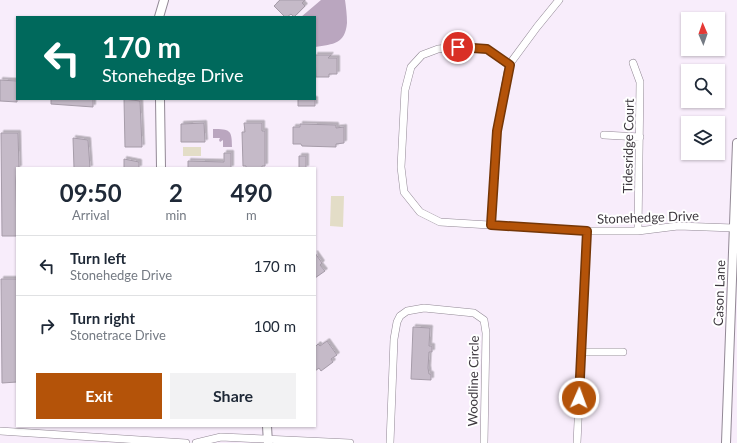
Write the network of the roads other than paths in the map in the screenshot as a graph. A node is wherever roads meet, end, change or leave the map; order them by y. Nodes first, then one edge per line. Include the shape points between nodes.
1 (164, 0) edge
2 (559, 0) edge
3 (159, 16) edge
4 (633, 63) dead end
5 (510, 65) junction
6 (160, 100) edge
7 (604, 135) dead end
8 (640, 137) junction
9 (737, 143) edge
10 (161, 167) edge
11 (491, 225) junction
12 (734, 228) junction
13 (587, 231) junction
14 (638, 231) junction
15 (581, 352) junction
16 (623, 352) dead end
17 (267, 427) edge
18 (0, 431) edge
19 (268, 441) edge
20 (186, 443) edge
21 (196, 443) edge
22 (350, 443) edge
23 (390, 443) edge
24 (484, 443) edge
25 (577, 443) edge
26 (726, 443) edge

1 - 3 street
2 - 5 street
4 - 8 street, Tidesridge Court via 640,82
5 - 11 street via 497,131
5 - 11 street, Stonehedge Drive via 487,49 438,49 422,55 411,67 405,90 401,167 404,192 420,212 440,222
6 - 10 street
7 - 8 street
8 - 14 street, Tidesridge Court
9 - 12 street, Cason Lane
11 - 13 street, Stonehedge Drive
12 - 14 street, Stonehedge Drive via 678,226
12 - 26 street, Cason Lane
13 - 14 street, Stonehedge Drive
13 - 15 street
15 - 16 street
15 - 25 street
17 - 19 street
18 - 20 street
19 - 21 street via 221,437
19 - 22 street
23 - 24 street, Woodline Circle via 394,339 397,322 406,311 424,308 474,313 484,320

